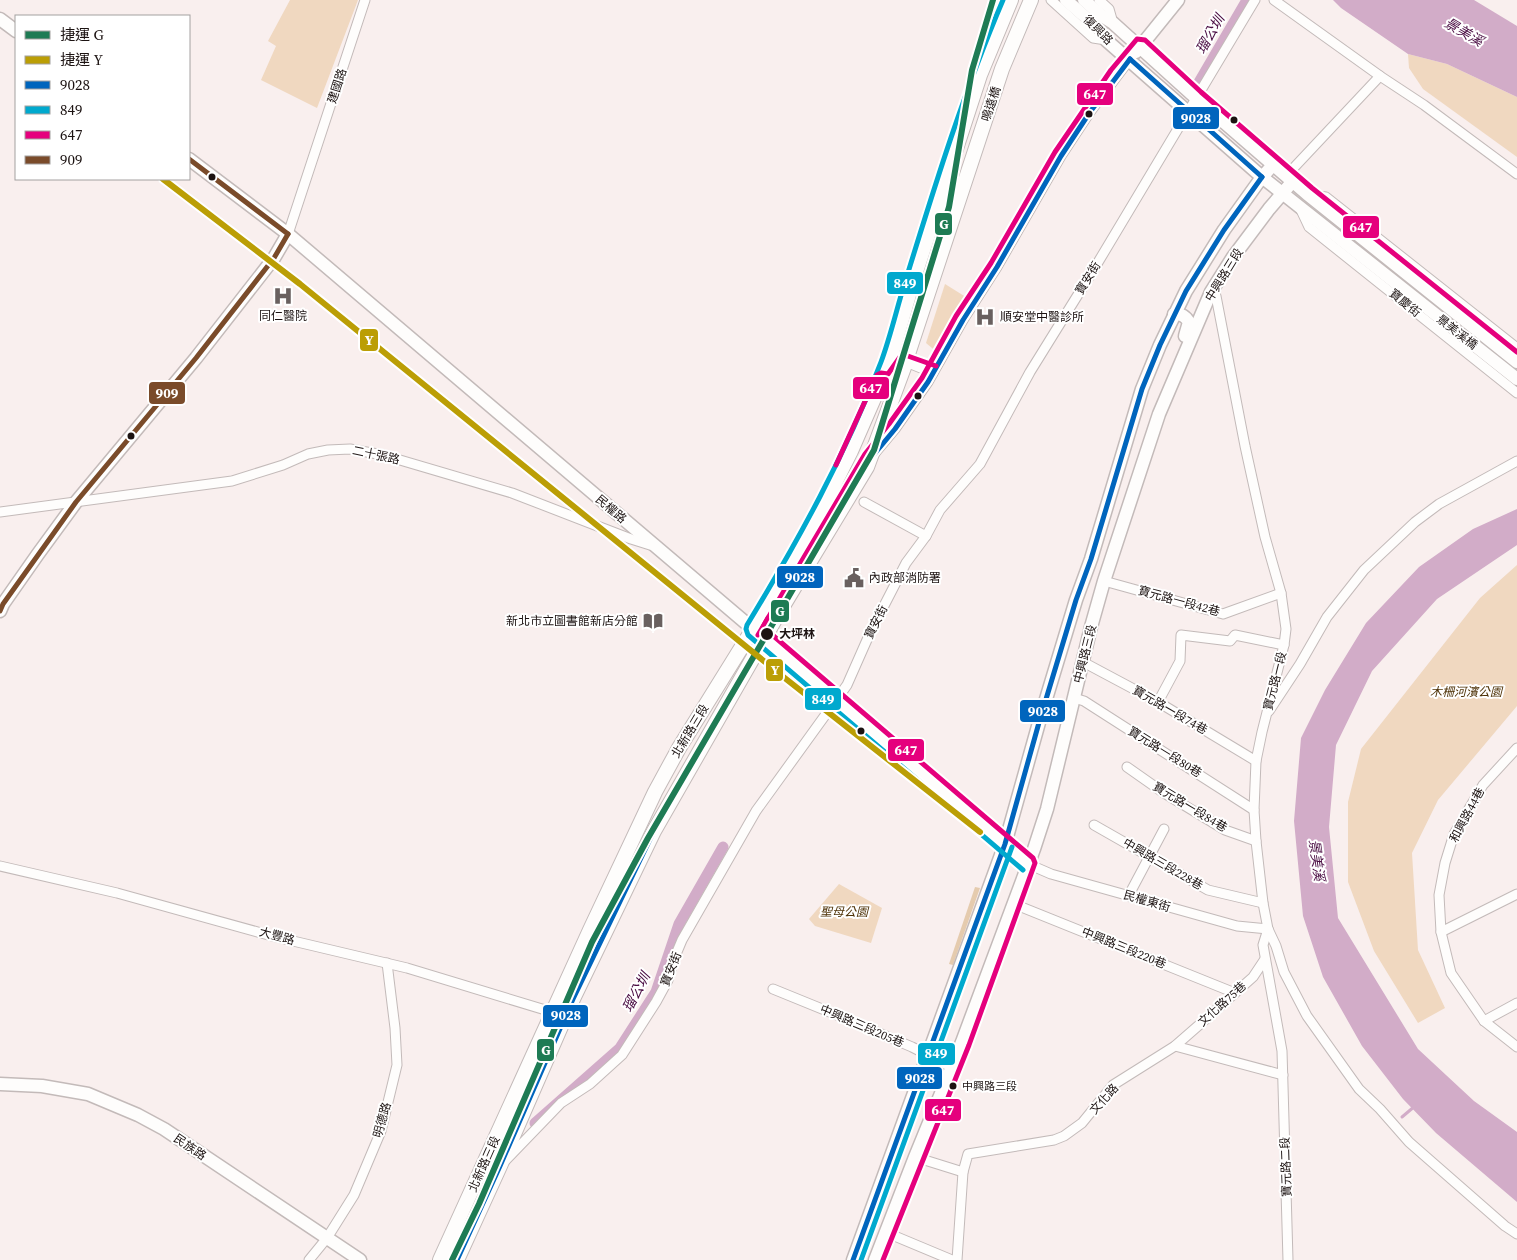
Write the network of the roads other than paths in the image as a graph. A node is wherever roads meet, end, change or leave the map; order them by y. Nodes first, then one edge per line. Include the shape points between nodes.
1 (365, 0) edge
2 (1011, 0) edge
3 (1031, 0) edge
4 (1050, 0) edge
5 (1066, 0) edge
6 (1084, 0) edge
7 (1099, 0) edge
8 (1178, 0) edge
9 (1255, 0) edge
10 (1274, 0) edge
11 (0, 18) edge
12 (1114, 23) junction
13 (15, 30) edge
14 (1106, 40) junction
15 (1140, 46) junction
16 (1130, 59) junction
17 (1380, 76) junction
18 (1196, 98) junction
19 (1189, 112) junction
20 (190, 160) edge
21 (1273, 164) junction
22 (1517, 174) edge
23 (1262, 177) junction
24 (1289, 178) junction
25 (1282, 193) junction
26 (1307, 194) junction
27 (938, 204) joint
28 (1299, 207) junction
29 (955, 210) joint
30 (288, 234) junction
31 (1351, 248) joint
32 (1211, 292) junction
33 (1174, 314) junction
34 (1517, 348) edge
35 (906, 362) junction
36 (1517, 362) edge
37 (932, 373) junction
38 (1517, 379) edge
39 (882, 380) junction
40 (1517, 393) edge
41 (1167, 394) junction
42 (871, 458) junction
43 (1517, 461) edge
44 (76, 502) junction
45 (864, 502) dead end
46 (0, 512) edge
47 (926, 536) junction
48 (655, 546) junction
49 (1104, 581) junction
50 (1281, 593) junction
51 (0, 610) edge
52 (753, 629) junction
53 (764, 639) junction
54 (1284, 645) junction
55 (1082, 662) junction
56 (1074, 698) junction
57 (836, 700) junction
58 (1158, 702) junction
59 (1266, 717) junction
60 (1517, 748) edge
61 (1256, 761) junction
62 (1127, 767) dead end
63 (1254, 810) junction
64 (1094, 825) dead end
65 (1164, 829) dead end
66 (1256, 841) junction
67 (1005, 844) junction
68 (1150, 856) junction
69 (1028, 864) junction
70 (0, 866) edge
71 (1517, 894) edge
72 (1130, 897) junction
73 (1014, 904) junction
74 (1263, 904) junction
75 (1268, 929) junction
76 (1441, 932) junction
77 (1265, 959) junction
78 (387, 963) junction
79 (772, 989) dead end
80 (1235, 993) junction
81 (1517, 1003) edge
82 (552, 1012) junction
83 (1484, 1021) junction
84 (1175, 1046) junction
85 (1517, 1047) edge
86 (928, 1056) junction
87 (951, 1067) junction
88 (1283, 1075) junction
89 (0, 1084) edge
90 (915, 1157) junction
91 (500, 1166) junction
92 (963, 1172) junction
93 (885, 1232) junction
94 (1517, 1234) edge
95 (327, 1238) junction
96 (309, 1260) edge
97 (360, 1260) edge
98 (440, 1260) edge
99 (456, 1260) edge
100 (853, 1260) edge
101 (876, 1260) edge
102 (952, 1260) edge
103 (958, 1260) edge
104 (1288, 1260) edge

1 - 30 street, 建國路
2 - 27 main road, 鳴遠橋 via 980,75
3 - 29 main road, 鳴遠橋 via 1002,69
4 - 14 street via 1093,38
5 - 14 street, 復興路 via 1099,29
6 - 12 street, 復興路
7 - 12 street via 1109,9
8 - 15 street
9 - 18 street, 寶安街
10 - 17 street
11 - 13 street
12 - 15 street, 復興路
14 - 16 street, 復興路
15 - 16 street
15 - 18 street
16 - 19 street, 寶慶街
16 - 37 street via 1061,156
17 - 22 street
17 - 24 street
18 - 19 street, 寶安街
18 - 21 street
19 - 23 street, 寶慶街
19 - 47 street, 寶安街 via 1030,372 980,464 940,510
20 - 30 street, 民權路
21 - 23 street, 中興路三段
21 - 24 street
23 - 25 street, 寶慶街
23 - 33 street, 中興路三段 via 1206,257
24 - 25 street, 中興路三段
24 - 26 street
25 - 28 street, 寶慶街
25 - 32 street, 中興路三段 via 1233,257
26 - 34 street via 1326,197
26 - 36 street, 景美溪橋
27 - 39 main road, 北新路三段
28 - 31 street, 寶慶街
28 - 40 street, 寶慶街 via 1309,227
29 - 35 main road, 北新路三段
30 - 44 street, 建國路 via 274,258 214,335
30 - 48 street, 民權路
31 - 38 street, 景美溪橋
32 - 41 street, 中興路三段
32 - 50 street, 寶元路一段 via 1216,296 1245,446
33 - 41 street via 1186,317 1190,322 1165,381
33 - 67 street, 中興路三段 via 1142,389 1040,719
35 - 37 street
35 - 39 street via 891,383
35 - 42 main road, 北新路三段
37 - 42 street via 895,429
39 - 52 main road, 北新路三段 via 823,508
41 - 49 street, 中興路三段
42 - 53 main road, 北新路三段
43 - 59 street via 1439,504 1364,570 1327,618
44 - 46 street, 二十張路
44 - 48 street, 二十張路 via 232,481 308,454 350,449 383,455 512,492
44 - 51 street, 建國路
45 - 47 street
47 - 57 street, 寶安街 via 906,563 847,685
48 - 52 street, 民權路
49 - 50 street, 寶元路一段42巷 via 1223,614
49 - 55 street, 中興路三段
50 - 54 street, 寶元路一段 via 1286,629
52 - 53 street, 民權路
52 - 82 main road, 北新路三段 via 655,792
53 - 57 street, 民權路
53 - 91 main road, 北新路三段 via 654,830 573,999
54 - 58 street via 1235,635 1230,641 1181,635 1180,661
54 - 59 street, 寶元路一段
55 - 56 street, 中興路三段
55 - 58 street, 寶元路一段74巷
56 - 63 street, 寶元路一段80巷 via 1084,701
56 - 69 street, 中興路三段 via 1047,809
57 - 67 street, 民權路
57 - 91 street, 寶安街 via 756,811 682,940 668,980 656,1002 622,1055 590,1084 561,1103
58 - 61 street, 寶元路一段74巷
59 - 61 street, 寶元路一段
60 - 76 street, 和興路44巷 via 1483,785 1454,834 1439,895
61 - 63 street, 寶元路一段
62 - 66 street, 寶元路一段84巷 via 1225,830
63 - 66 street, 寶元路一段
64 - 68 street, 中興路三段228巷
65 - 68 street
66 - 74 street, 寶元路一段
67 - 69 street, 民權路
67 - 86 street, 中興路三段
68 - 72 street
68 - 74 street, 中興路三段228巷 via 1208,890
69 - 72 street, 民權東街 via 1050,874
69 - 73 street, 中興路三段
70 - 78 street, 大豐路
71 - 76 street
72 - 75 street, 民權東街 via 1237,926
73 - 80 street, 中興路三段220巷
73 - 87 street, 中興路三段
74 - 75 street, 寶元路一段
75 - 77 street, 寶元路一段 via 1263,946
75 - 94 street via 1284,972 1308,1016 1359,1089 1409,1142
76 - 83 street, 和興路44巷 via 1452,973
77 - 80 street, 文化路75巷 via 1253,977
77 - 88 street, 寶元路一段 via 1282,1051
78 - 82 street, 大豐路
78 - 95 street, 明德路 via 397,1065 380,1131 354,1195
79 - 86 street, 中興路三段205巷
80 - 84 street, 文化路75巷
81 - 83 street
82 - 98 main road, 北新路三段
83 - 85 street, 和興路44巷
84 - 88 street
84 - 92 street, 文化路 via 1113,1086 1082,1123 1064,1136 968,1154
86 - 87 street, 中興路三段205巷
86 - 100 street, 中興路三段
87 - 90 street, 中興路三段
88 - 104 street, 寶元路二段
89 - 95 street, 民族路 via 42,1086 88,1094 138,1115
90 - 92 street
90 - 93 street, 中興路三段
91 - 99 main road, 北新路三段
92 - 103 street, 文化路
93 - 101 street, 中興路三段
93 - 102 street
95 - 96 street, 明德路
95 - 97 street, 民族路

